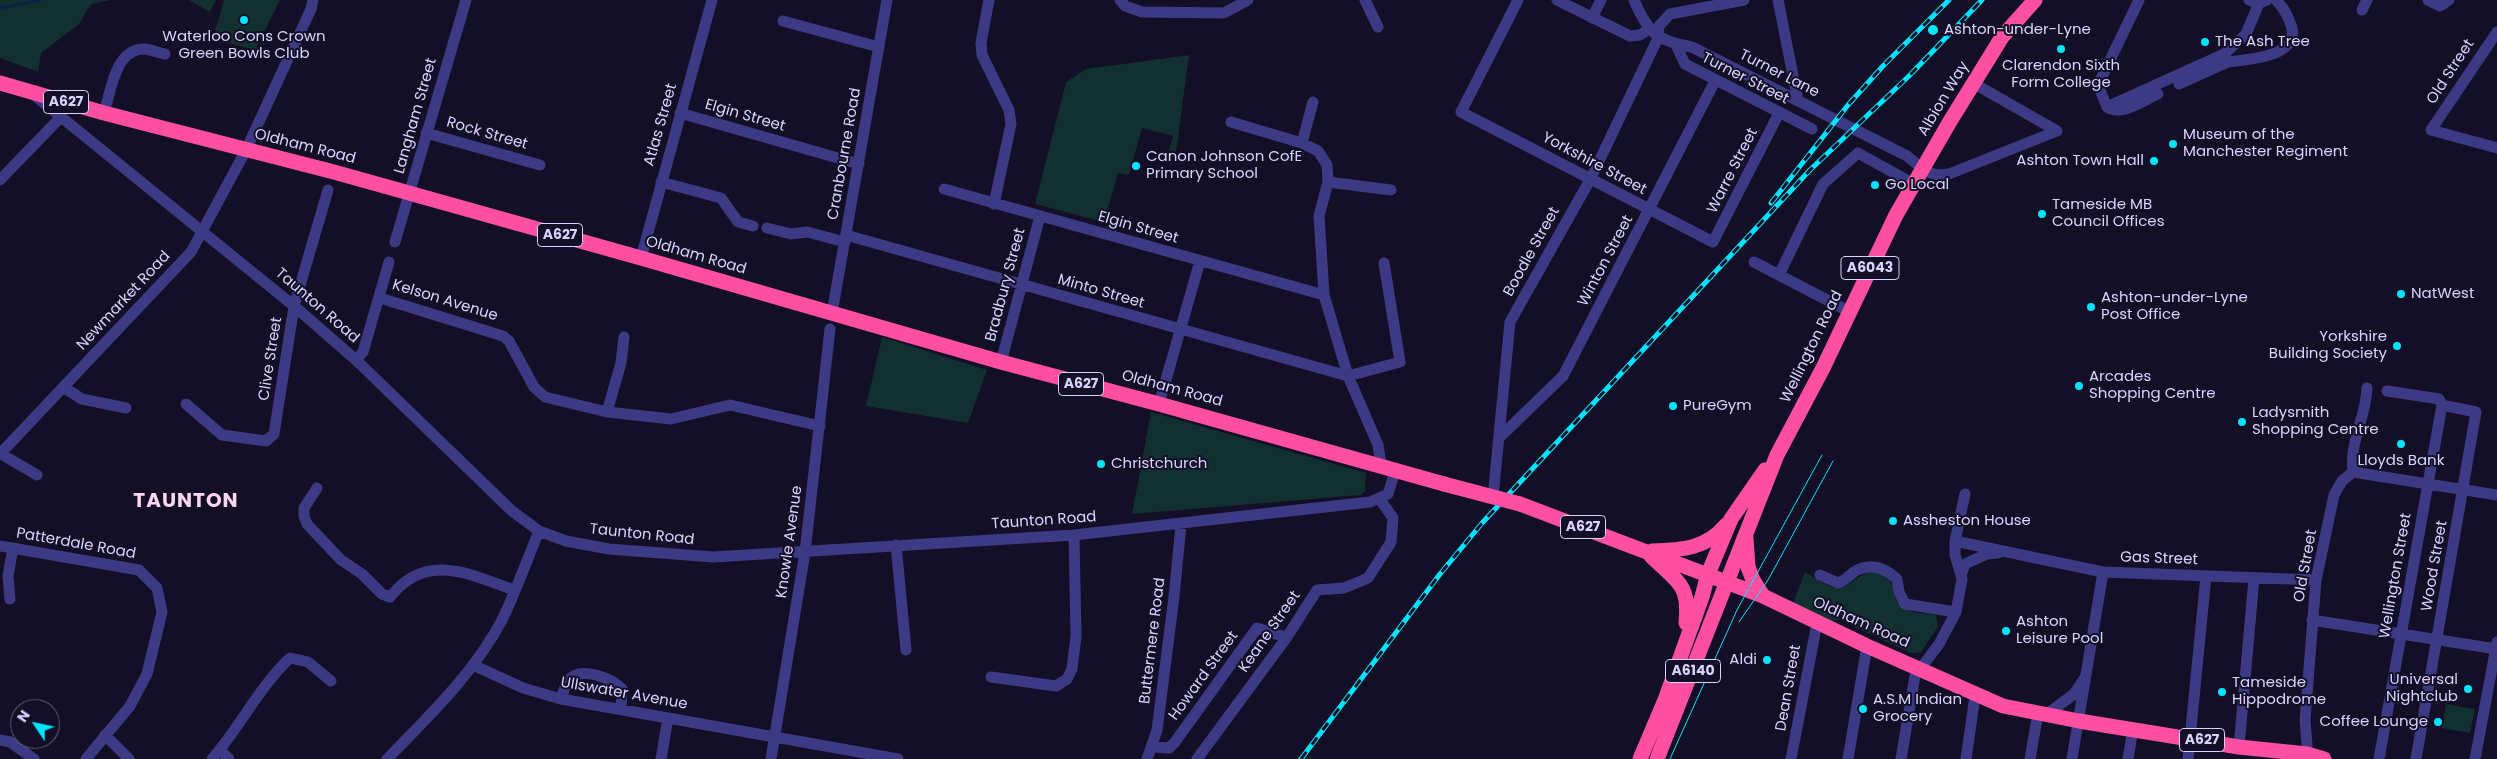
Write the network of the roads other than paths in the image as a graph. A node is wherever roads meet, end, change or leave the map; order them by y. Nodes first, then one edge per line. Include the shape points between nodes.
1 (313, 0) edge
2 (466, 0) edge
3 (712, 0) edge
4 (887, 0) edge
5 (988, 0) edge
6 (1120, 0) edge
7 (1248, 0) edge
8 (1365, 0) edge
9 (1518, 0) edge
10 (1557, 0) edge
11 (1601, 0) edge
12 (1634, 0) edge
13 (1744, 0) edge
14 (1778, 0) edge
15 (2035, 0) edge
16 (2139, 0) edge
17 (2428, 0) edge
18 (2449, 0) edge
19 (2258, 1) edge
20 (2282, 1) edge
21 (1592, 18) junction
22 (783, 21) dead end
23 (1378, 26) dead end
24 (1649, 29) junction
25 (2497, 32) edge
26 (1658, 38) junction
27 (1676, 44) junction
28 (879, 47) junction
29 (165, 54) dead end
30 (2226, 58) junction
31 (1716, 81) junction
32 (0, 83) edge
33 (1973, 83) junction
34 (32, 92) junction
35 (1798, 101) junction
36 (1313, 102) dead end
37 (104, 113) junction
38 (680, 113) junction
39 (1779, 113) junction
40 (61, 117) junction
41 (1232, 122) dead end
42 (1812, 129) dead end
43 (426, 132) junction
44 (1302, 143) junction
45 (2497, 148) edge
46 (246, 150) junction
47 (858, 164) junction
48 (540, 165) dead end
49 (1922, 170) junction
50 (1591, 178) junction
51 (0, 180) edge
52 (661, 182) junction
53 (1328, 182) junction
54 (1914, 184) junction
55 (944, 189) dead end
56 (328, 190) dead end
57 (1391, 190) dead end
58 (409, 193) junction
59 (994, 204) junction
60 (1650, 210) junction
61 (1040, 216) junction
62 (753, 226) dead end
63 (767, 228) dead end
64 (203, 230) junction
65 (846, 238) junction
66 (395, 242) dead end
67 (1713, 242) joint
68 (640, 258) junction
69 (1200, 261) junction
70 (389, 262) dead end
71 (1754, 262) dead end
72 (1384, 263) dead end
73 (1779, 275) junction
74 (1022, 285) junction
75 (1324, 294) junction
76 (380, 298) junction
77 (294, 306) junction
78 (1850, 312) junction
79 (832, 313) junction
80 (830, 328) dead end
81 (1181, 330) junction
82 (624, 337) dead end
83 (356, 360) junction
84 (1001, 362) junction
85 (1348, 376) junction
86 (63, 387) junction
87 (2367, 388) dead end
88 (2388, 391) dead end
89 (2440, 402) junction
90 (186, 404) dead end
91 (1159, 404) junction
92 (126, 408) dead end
93 (607, 412) junction
94 (820, 426) junction
95 (1500, 437) junction
96 (0, 454) edge
97 (1777, 455) junction
98 (1381, 465) junction
99 (1396, 471) junction
100 (2353, 472) junction
101 (37, 475) dead end
102 (2428, 485) junction
103 (317, 488) dead end
104 (2464, 490) junction
105 (1965, 494) dead end
106 (2497, 495) edge
107 (1493, 497) junction
108 (1379, 498) junction
109 (1731, 519) junction
110 (1181, 525) junction
111 (1747, 529) junction
112 (538, 530) junction
113 (1074, 535) junction
114 (1955, 541) junction
115 (896, 545) junction
116 (0, 546) edge
117 (13, 548) junction
118 (1646, 551) junction
119 (805, 552) junction
120 (2002, 552) junction
121 (2103, 572) junction
122 (1708, 574) junction
123 (1820, 575) dead end
124 (1961, 575) junction
125 (2206, 576) junction
126 (2254, 578) junction
127 (2316, 580) junction
128 (1725, 581) junction
129 (514, 590) junction
130 (1763, 596) junction
131 (10, 599) dead end
132 (1956, 612) junction
133 (2312, 620) junction
134 (1816, 623) junction
135 (2402, 634) junction
136 (1282, 636) dead end
137 (2437, 640) junction
138 (1684, 645) junction
139 (1867, 646) junction
140 (2497, 647) edge
141 (906, 650) dead end
142 (473, 665) junction
143 (1919, 669) junction
144 (2086, 675) junction
145 (991, 677) dead end
146 (331, 681) dead end
147 (1975, 696) junction
148 (561, 699) junction
149 (621, 710) junction
150 (2042, 714) junction
151 (668, 718) junction
152 (2078, 728) junction
153 (2133, 729) junction
154 (105, 736) junction
155 (775, 736) junction
156 (2192, 738) junction
157 (0, 740) edge
158 (1152, 747) junction
159 (2239, 747) junction
160 (220, 750) junction
161 (1169, 753) edge
162 (2307, 757) edge
163 (34, 759) edge
164 (86, 759) edge
165 (129, 759) edge
166 (212, 759) edge
167 (229, 759) edge
168 (387, 759) edge
169 (661, 759) edge
170 (771, 759) edge
171 (898, 759) edge
172 (1147, 759) edge
173 (1198, 759) edge
174 (1640, 759) edge
175 (1657, 759) edge
176 (1792, 759) edge
177 (1848, 759) edge
178 (1901, 759) edge
179 (1966, 759) edge
180 (2030, 759) edge
181 (2072, 759) edge
182 (2128, 759) edge
183 (2188, 759) edge
184 (2324, 759) edge
185 (2379, 759) edge
186 (2416, 759) edge
187 (2474, 759) edge

1 - 46 street, Newmarket Road
2 - 43 street, Langham Street
3 - 38 street, Atlas Street
4 - 28 street, Cranbourne Road
5 - 59 street via 980,43 982,55 1006,103 1011,124
6 - 7 street via 1125,6 1142,12 1215,13 1224,13
8 - 23 street
9 - 50 street, Yorkshire Street via 1461,112
10 - 21 street
11 - 21 street
12 - 24 street, Turner Lane
13 - 26 street, Boodle Street via 1670,14 1659,26
14 - 35 street
15 - 33 highway, Albion Way / A6043 via 2002,37
16 - 30 street via 2098,85 2107,107
17 - 18 street via 2440,6
19 - 30 street via 2246,34
20 - 30 street via 2293,32 2284,50 2259,59
21 - 24 street via 1630,36 1640,35
22 - 28 street
24 - 26 street, Turner Lane
25 - 45 street, Old Street via 2431,130
26 - 27 street, Turner Lane
26 - 50 street, Boodle Street
27 - 31 street, Turner Street via 1685,64
27 - 35 street, Turner Lane via 1692,47
28 - 47 street, Cranbourne Road
29 - 37 street via 145,49 128,53 117,68
31 - 39 street, Turner Street
31 - 60 street, Winton Street
32 - 34 highway, Oldham Road / A627
33 - 49 highway, Albion Way / A6043
33 - 49 street via 2057,131 1949,174 1931,175
34 - 37 highway, Oldham Road / A627
34 - 40 street, Taunton Road
35 - 49 street, Turner Lane via 1907,156
36 - 44 street
37 - 46 highway, Oldham Road / A627
38 - 47 street, Elgin Street
38 - 52 street, Atlas Street
39 - 42 street, Turner Street
39 - 67 street, Warre Street
40 - 51 street
40 - 64 street, Taunton Road
41 - 44 street
43 - 48 street, Rock Street
43 - 58 street, Langham Street
44 - 53 street via 1318,151 1327,165
46 - 58 highway, Oldham Road / A627
46 - 64 street, Newmarket Road
47 - 65 street, Cranbourne Road
49 - 54 highway, Wellington Road / A6043
50 - 60 street, Yorkshire Street
50 - 95 street, Boodle Street via 1510,322
52 - 62 street via 721,198 738,222
52 - 68 street, Atlas Street
53 - 57 street
53 - 75 street via 1319,216
54 - 73 street via 1858,153 1823,184
54 - 78 highway, Wellington Road / A6043
55 - 59 street, Elgin Street
56 - 77 street, Clive Street
58 - 66 street, Langham Street
58 - 68 highway, Oldham Road / A627
59 - 61 street, Elgin Street
60 - 67 street, Yorkshire Street
60 - 95 street, Winton Street via 1563,376
61 - 69 street, Elgin Street
61 - 74 street, Bradbury Street
63 - 65 street, Minto Street via 791,234 807,232
64 - 77 street, Taunton Road
64 - 86 street, Newmarket Road via 191,252
65 - 74 street, Minto Street
65 - 79 street, Cranbourne Road
68 - 79 highway, Oldham Road / A627
69 - 75 street, Elgin Street
69 - 81 street
70 - 76 street
71 - 73 street
72 - 85 street via 1400,362
73 - 78 street
74 - 81 street, Minto Street
74 - 84 street, Bradbury Street
75 - 85 street
76 - 83 street via 363,352
76 - 93 street, Kelson Avenue via 503,336 538,392 545,397
77 - 83 street, Taunton Road
77 - 90 street, Clive Street via 271,438 266,441 222,435
78 - 97 highway, Wellington Road / A6043
79 - 84 highway, Oldham Road / A627
80 - 94 street, Knowle Avenue
81 - 85 street, Minto Street
81 - 91 street
82 - 93 street via 621,363
83 - 112 street, Taunton Road via 502,502
84 - 91 highway, Oldham Road / A627
85 - 98 street via 1378,445
86 - 92 street via 82,399
86 - 96 street, Newmarket Road
87 - 100 street via 2363,418 2354,436
88 - 89 street
89 - 102 street, Wellington Street
89 - 104 street, Wood Street via 2476,412
91 - 98 highway, Oldham Road / A627
93 - 94 street, Kelson Avenue via 671,419 730,404
94 - 119 street, Knowle Avenue
95 - 107 street, Boodle Street
96 - 101 street
97 - 109 highway, Wellington Road / A6043
97 - 111 highway, Wellington Road / A6043
98 - 99 highway, A627
99 - 107 highway, Oldham Road / A627, bridge
99 - 108 street via 1388,494
100 - 102 street
100 - 127 street, Old Street via 2342,481 2334,495
102 - 104 street
102 - 135 street, Wellington Street
103 - 129 street via 304,508 307,524 341,560 362,574 382,594 390,597 404,582 420,573 449,569
104 - 106 street
104 - 137 street, Wood Street
105 - 114 street
107 - 118 highway, Oldham Road / A627, bridge
108 - 110 street, Taunton Road via 1370,502
108 - 173 street, Keane Street via 1393,518 1391,542 1368,578 1344,588 1317,590 1287,637
109 - 118 highway via 1719,534 1700,546
109 - 122 highway, Wellington Road / A6043
110 - 113 street, Taunton Road
110 - 158 street, Buttermere Road via 1163,687
111 - 128 highway, Wellington Road / A6043
111 - 130 highway, A6043 via 1748,567
112 - 119 street, Taunton Road via 566,542 609,549 713,557
112 - 129 street
113 - 115 street, Taunton Road
113 - 145 street via 1076,636 1072,670 1067,679 1056,686
114 - 120 street, Gas Street
114 - 124 street
115 - 119 street, Taunton Road
115 - 141 street
116 - 117 street, Patterdale Road
117 - 131 street via 8,576
117 - 154 street, Patterdale Road via 139,570 157,588 162,612 147,674 130,706
118 - 122 highway, Oldham Road / A627
118 - 138 highway, A627 via 1680,581 1688,605
119 - 155 street, Knowle Avenue
120 - 121 street, Gas Street
120 - 124 street, Gas Street via 1987,554 1964,564
121 - 125 street, Gas Street
121 - 144 street
122 - 128 highway, Oldham Road / A627
122 - 138 highway, Wellington Road
123 - 132 street via 1838,584 1857,570 1870,566 1879,568 1897,579 1905,604
124 - 132 street
125 - 126 street, Gas Street
125 - 156 street
126 - 127 street, Gas Street
126 - 159 street
127 - 133 street, Old Street
128 - 130 highway, Oldham Road / A627
128 - 175 highway, Wellington Road / A6140 via 1717,611
129 - 142 street via 502,620
130 - 134 highway, Oldham Road / A627
132 - 143 street via 1939,644
133 - 135 street
133 - 162 street, Old Street via 2305,720
134 - 139 highway, Oldham Road / A627
134 - 176 street, Dean Street
135 - 137 street
135 - 185 street, Wellington Street
136 - 161 street, Howard Street via 1258,628
137 - 140 street
137 - 186 street, Wood Street
138 - 174 highway, Wellington Road / A627
139 - 143 highway, Oldham Road / A627
139 - 177 street
140 - 187 street
142 - 148 street, Ullswater Avenue via 523,688
142 - 168 street
143 - 147 highway, Oldham Road / A627
143 - 178 street via 1915,676
144 - 150 street via 2074,694
144 - 152 street
146 - 160 street via 308,662 290,658 279,668
147 - 150 highway, Oldham Road / A627
147 - 179 street
148 - 149 street, Ullswater Avenue
148 - 149 street via 568,681 575,675 591,674 615,681 622,689
149 - 151 street, Ullswater Avenue
150 - 152 highway, Oldham Road / A627
150 - 180 street
151 - 155 street, Ullswater Avenue
151 - 169 street
152 - 153 highway, Oldham Road / A627
152 - 181 street
153 - 156 highway, Oldham Road / A627
153 - 182 street
154 - 164 street, Patterdale Road
154 - 165 street
155 - 170 street, Knowle Avenue
155 - 171 street, Ullswater Avenue
156 - 159 highway, Oldham Road / A627
156 - 183 street
157 - 163 street via 10,742
158 - 161 street, Howard Street
158 - 172 street, Buttermere Road
159 - 162 highway, Oldham Road / A627
160 - 166 street
160 - 167 street
162 - 184 highway, Oldham Road / A627

